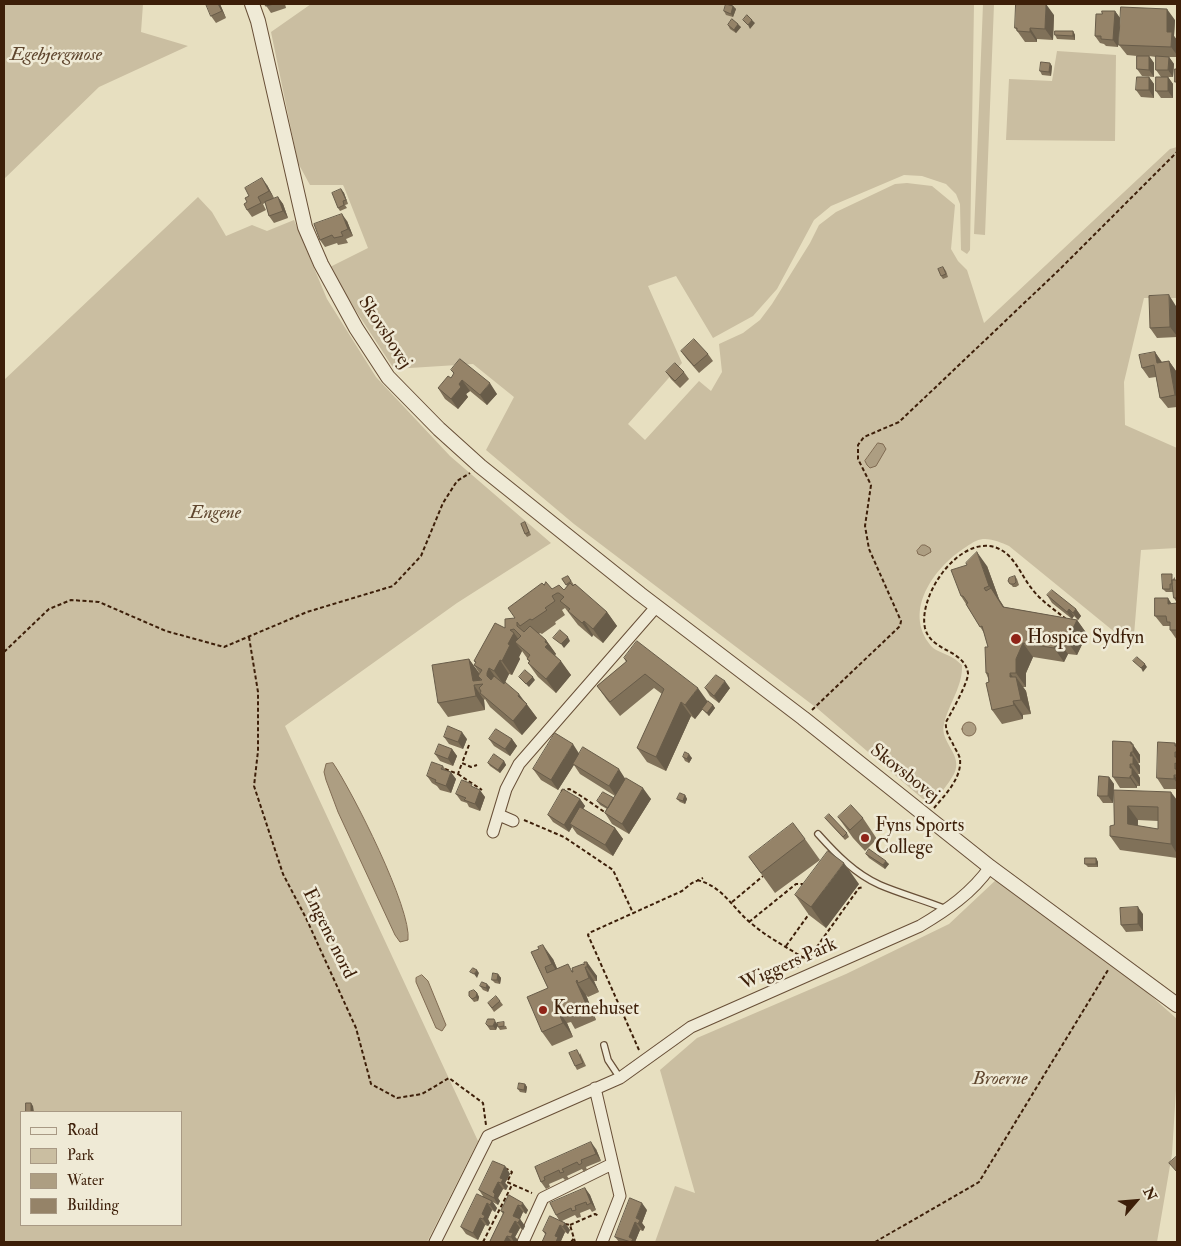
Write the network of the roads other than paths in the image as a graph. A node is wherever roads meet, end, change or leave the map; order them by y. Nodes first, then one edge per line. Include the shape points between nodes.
1 (252, 4) edge
2 (656, 607) junction
3 (499, 815) junction
4 (513, 820) road end
5 (493, 832) dead end
6 (818, 834) dead end
7 (990, 867) junction
8 (948, 909) junction
9 (1177, 1005) edge
10 (604, 1045) dead end
11 (620, 1078) junction
12 (595, 1088) junction
13 (612, 1164) junction
14 (435, 1242) edge
15 (523, 1242) edge
16 (602, 1242) edge

1 - 2 street, Skovsbovej via 305,227 356,328 388,378 480,466
2 - 3 street via 519,764 506,789
2 - 7 street, Skovsbovej via 803,718
3 - 4 street
3 - 5 street
6 - 8 lane via 842,859 879,885
7 - 8 street, Wiggers Park via 979,883
7 - 9 street, Skovsbovej
8 - 11 street, Wiggers Park via 920,926 691,1027
10 - 11 lane via 608,1060
11 - 12 street, Wiggers Park
12 - 13 street
12 - 14 street, Wiggers Park via 488,1136
13 - 15 street via 543,1198
13 - 16 street via 620,1196

